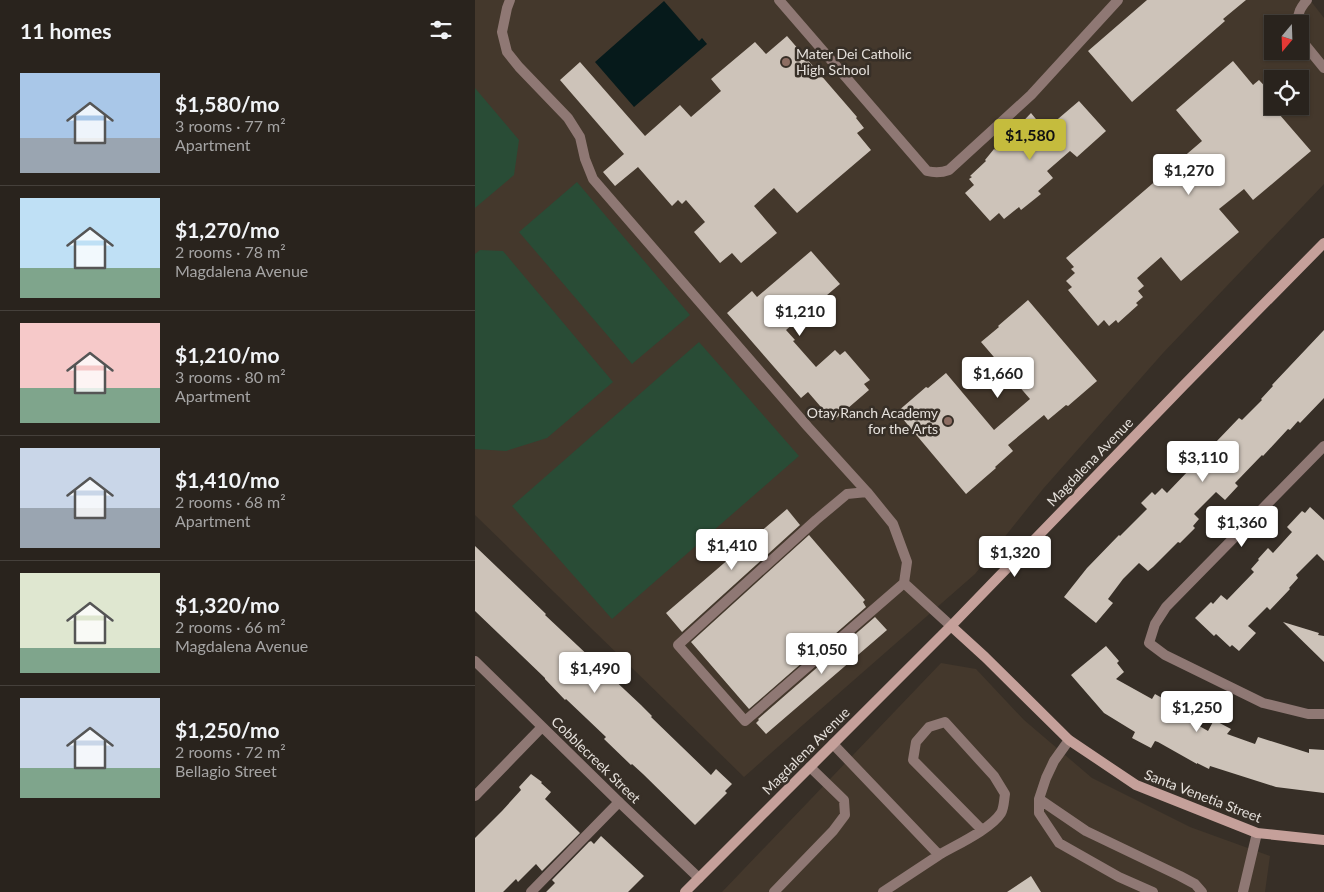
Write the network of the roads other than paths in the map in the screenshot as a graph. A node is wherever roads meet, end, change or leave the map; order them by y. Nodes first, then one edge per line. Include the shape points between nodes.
1 (510, 0) edge
2 (779, 0) edge
3 (1118, 0) edge
4 (1307, 0) edge
5 (1298, 15) edge
6 (1309, 50) edge
7 (1324, 68) edge
8 (1324, 243) edge
9 (1324, 446) edge
10 (867, 492) junction
11 (904, 583) junction
12 (951, 626) junction
13 (475, 661) edge
14 (1324, 714) edge
15 (542, 727) junction
16 (1069, 740) junction
17 (833, 744) junction
18 (810, 767) junction
19 (475, 796) edge
20 (1039, 799) junction
21 (619, 802) junction
22 (982, 830) junction
23 (1257, 833) junction
24 (1324, 840) edge
25 (939, 855) junction
26 (699, 878) junction
27 (531, 892) edge
28 (685, 892) edge
29 (774, 892) edge
30 (883, 892) edge
31 (1153, 892) edge
32 (1202, 892) edge
33 (1243, 892) edge

1 - 10 street via 502,32 507,52 568,118 580,137 593,179
2 - 3 street via 927,171 935,173 949,170 1031,96
4 - 5 street
6 - 7 street
8 - 12 street, Magdalena Avenue
9 - 14 street via 1166,607 1155,624 1149,643 1165,656 1263,703 1307,714
10 - 11 street via 893,524 907,562
10 - 11 street via 847,494 678,645 745,721
11 - 12 street
12 - 16 street, Santa Venetia Street
12 - 17 street, Magdalena Avenue
13 - 15 street, Cobblecreek Street
15 - 19 street
15 - 21 street, Cobblecreek Street
16 - 20 street via 1054,761
16 - 23 street, Santa Venetia Street via 1136,785
17 - 18 street, Magdalena Avenue
17 - 25 street
18 - 26 street, Magdalena Avenue
18 - 29 street via 843,800 845,815
20 - 31 street via 1039,813 1059,843
20 - 32 street via 1086,831 1181,876
21 - 26 street, Cobblecreek Street
21 - 27 street
22 - 22 street via 991,825 1001,812 1005,794 994,776 945,722 929,728 916,742 913,760
22 - 25 street
23 - 24 street, Santa Venetia Street
23 - 33 street
25 - 30 street
26 - 28 street, Magdalena Avenue

